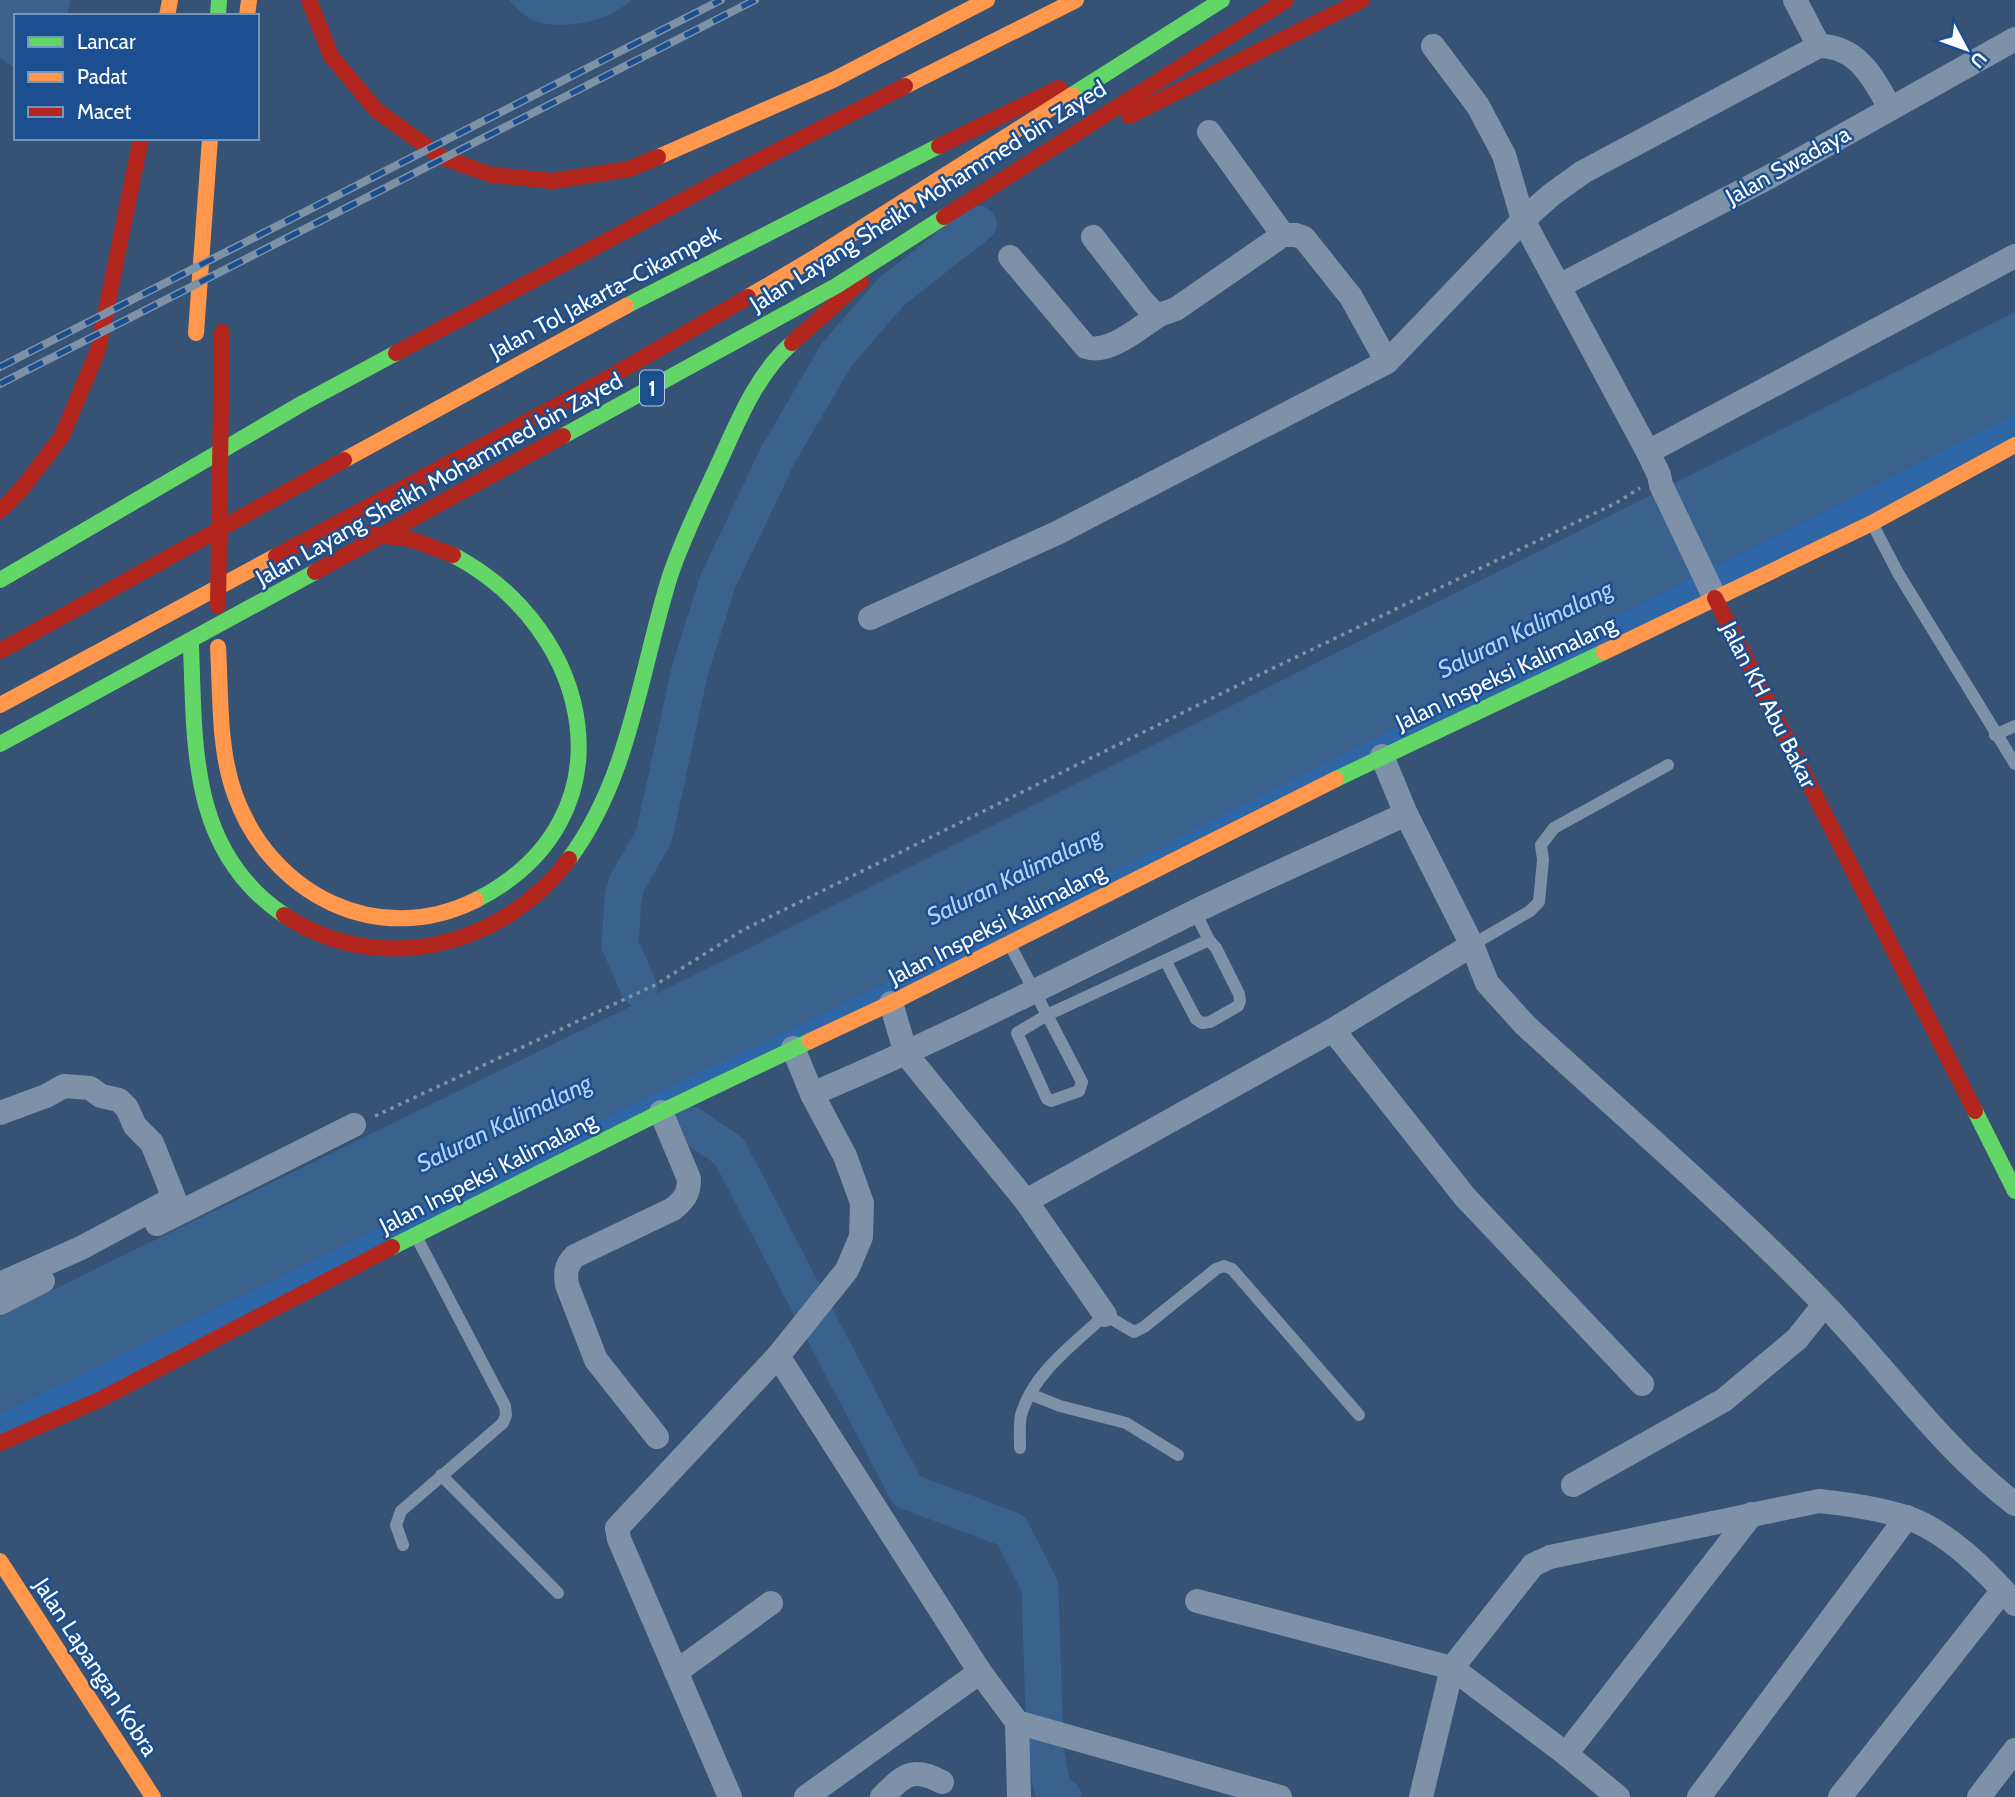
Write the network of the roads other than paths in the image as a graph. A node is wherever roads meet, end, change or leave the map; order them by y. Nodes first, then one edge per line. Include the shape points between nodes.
1 (309, 0) edge
2 (987, 0) edge
3 (1076, 0) edge
4 (1286, 0) edge
5 (1362, 0) edge
6 (1795, 0) edge
7 (1227, 3) edge
8 (2015, 39) edge
9 (1433, 46) dead end
10 (1819, 46) junction
11 (1891, 108) junction
12 (1209, 132) dead end
13 (141, 140) edge
14 (209, 140) edge
15 (1523, 220) junction
16 (1283, 235) junction
17 (1093, 237) dead end
18 (2015, 256) edge
19 (1010, 257) dead end
20 (1559, 286) junction
21 (1160, 315) junction
22 (223, 325) dead end
23 (196, 340) dead end
24 (1387, 362) junction
25 (194, 442) dead end
26 (2015, 445) edge
27 (1648, 452) junction
28 (194, 483) dead end
29 (0, 511) edge
30 (1872, 523) junction
31 (193, 524) dead end
32 (0, 580) edge
33 (1702, 592) junction
34 (870, 618) dead end
35 (1665, 624) junction
36 (0, 651) edge
37 (39, 666) dead end
38 (0, 705) edge
39 (2015, 726) edge
40 (1995, 735) junction
41 (0, 744) edge
42 (1382, 756) junction
43 (2015, 764) edge
44 (1668, 765) dead end
45 (1406, 814) junction
46 (1195, 912) junction
47 (1209, 940) junction
48 (1009, 942) junction
49 (1472, 945) junction
50 (1165, 960) junction
51 (1034, 993) junction
52 (891, 1003) junction
53 (1047, 1015) junction
54 (1334, 1030) junction
55 (793, 1048) junction
56 (906, 1054) junction
57 (812, 1094) junction
58 (661, 1112) junction
59 (0, 1113) edge
60 (355, 1125) road end
61 (2015, 1191) edge
62 (1026, 1201) junction
63 (416, 1234) junction
64 (0, 1284) edge
65 (0, 1303) edge
66 (1824, 1305) junction
67 (1105, 1315) junction
68 (778, 1356) junction
69 (1642, 1384) dead end
70 (1030, 1394) junction
71 (1359, 1415) dead end
72 (657, 1437) dead end
73 (0, 1443) edge
74 (1020, 1448) dead end
75 (1178, 1455) dead end
76 (441, 1475) junction
77 (1573, 1485) dead end
78 (2015, 1503) edge
79 (1752, 1514) junction
80 (1907, 1517) junction
81 (403, 1545) dead end
82 (0, 1561) edge
83 (558, 1593) dead end
84 (2009, 1597) edge
85 (1197, 1601) dead end
86 (771, 1603) dead end
87 (1452, 1668) junction
88 (676, 1672) junction
89 (980, 1672) junction
90 (1023, 1724) junction
91 (2015, 1750) edge
92 (1566, 1754) junction
93 (942, 1782) dead end
94 (153, 1797) edge
95 (730, 1797) edge
96 (806, 1797) edge
97 (883, 1797) edge
98 (1019, 1797) edge
99 (1280, 1797) edge
100 (1421, 1797) edge
101 (1618, 1797) edge
102 (1699, 1797) edge
103 (1840, 1797) edge
104 (1979, 1797) edge

1 - 2 main road via 331,56 376,110 441,157 492,175 552,181 629,169 834,80
3 - 32 main road, Jalan Tol Jakarta–Cikampek via 740,170 303,403
4 - 41 main road, Jalan Layang Sheikh Mohammed bin Zayed / 1, bridge via 836,286
5 - 31 main road, bridge via 996,187 900,251 840,298 773,362 739,418 675,563 623,751 597,818 559,875 505,921 440,943 359,946 304,926 248,885 220,847 197,773 191,646
6 - 10 street
7 - 36 main road, Jalan Tol Jakarta–Cikampek / 1 via 892,167 586,326
7 - 38 main road, Jalan Layang Sheikh Mohammed bin Zayed / 1, bridge via 814,258 613,375
8 - 11 street, Jalan Swadaya
9 - 15 street, Jalan KH Abu Bakar via 1478,106 1504,155
10 - 11 street via 1855,57
10 - 15 street via 1583,172
11 - 20 street, Jalan Swadaya
12 - 16 street
13 - 29 main road via 98,350 62,436
14 - 23 main road
15 - 20 street, Jalan KH Abu Bakar
15 - 24 street
16 - 21 street via 1176,309
16 - 24 street via 1304,238 1351,297
17 - 21 street via 1144,303
18 - 27 street
19 - 21 street via 1086,347 1106,348
20 - 27 street, Jalan KH Abu Bakar
22 - 37 main road, bridge via 218,647 227,772 241,813 258,843 285,875 320,897 360,915 403,920 461,908 502,886 537,857 554,834 570,802 579,765 579,723 571,682 548,636 520,604 489,575 454,553 393,534 327,535 289,545
24 - 34 street via 1057,533
25 - 28 main road
26 - 30 main road, Jalan Inspeksi Kalimalang
27 - 33 street, Jalan KH Abu Bakar
30 - 33 main road, Jalan Inspeksi Kalimalang via 1756,579
30 - 40 lane
33 - 35 main road, Jalan Inspeksi Kalimalang
33 - 35 lane
33 - 61 main road, Jalan KH Abu Bakar
35 - 42 main road, Jalan Inspeksi Kalimalang
39 - 40 lane
40 - 43 lane
42 - 45 street
42 - 48 main road, Jalan Inspeksi Kalimalang
44 - 49 lane via 1553,828 1541,845 1539,902
45 - 46 street
45 - 49 street
46 - 47 lane
46 - 51 street
47 - 50 lane
47 - 50 lane via 1240,1001 1232,1011 1210,1022 1196,1020
48 - 51 lane
48 - 52 main road, Jalan Inspeksi Kalimalang
49 - 54 street
49 - 66 street via 1487,983 1515,1015
50 - 53 lane
51 - 53 lane
51 - 56 street
52 - 55 main road, Jalan Inspeksi Kalimalang
52 - 56 street
53 - 53 lane via 1017,1032 1047,1099 1054,1102 1079,1091 1082,1082
54 - 62 street
54 - 69 street via 1465,1197
55 - 57 street
55 - 58 main road, Jalan Inspeksi Kalimalang
56 - 57 street
56 - 62 street
57 - 68 street via 845,1156 862,1203 861,1237 847,1270
58 - 63 main road, Jalan Inspeksi Kalimalang
58 - 72 street via 689,1179 684,1199 673,1209 575,1256 565,1273 596,1360
59 - 64 street via 64,1086 90,1088 119,1100 152,1143 174,1198 81,1248
60 - 65 street
62 - 67 street
63 - 73 main road, Jalan Inspeksi Kalimalang via 99,1399
63 - 76 lane via 506,1415
66 - 77 street via 1797,1339 1724,1400
66 - 78 street via 1926,1420
67 - 70 lane via 1045,1372
67 - 71 lane via 1134,1332 1216,1269 1228,1266
68 - 88 street via 617,1528
68 - 89 street
70 - 74 lane via 1021,1417
70 - 75 lane via 1126,1423
76 - 81 lane via 401,1511 396,1525
76 - 83 lane
79 - 80 street via 1819,1501
79 - 87 street via 1550,1557 1533,1565
79 - 92 street
80 - 84 street via 1945,1538
80 - 102 street
82 - 94 main road, Jalan Lapangan Kobra
84 - 103 street
85 - 87 street
86 - 88 street
87 - 92 street
87 - 100 street
88 - 95 street
89 - 90 street
89 - 96 street
90 - 98 street
90 - 99 street
91 - 104 street
92 - 101 street
93 - 97 street via 917,1773 899,1780

